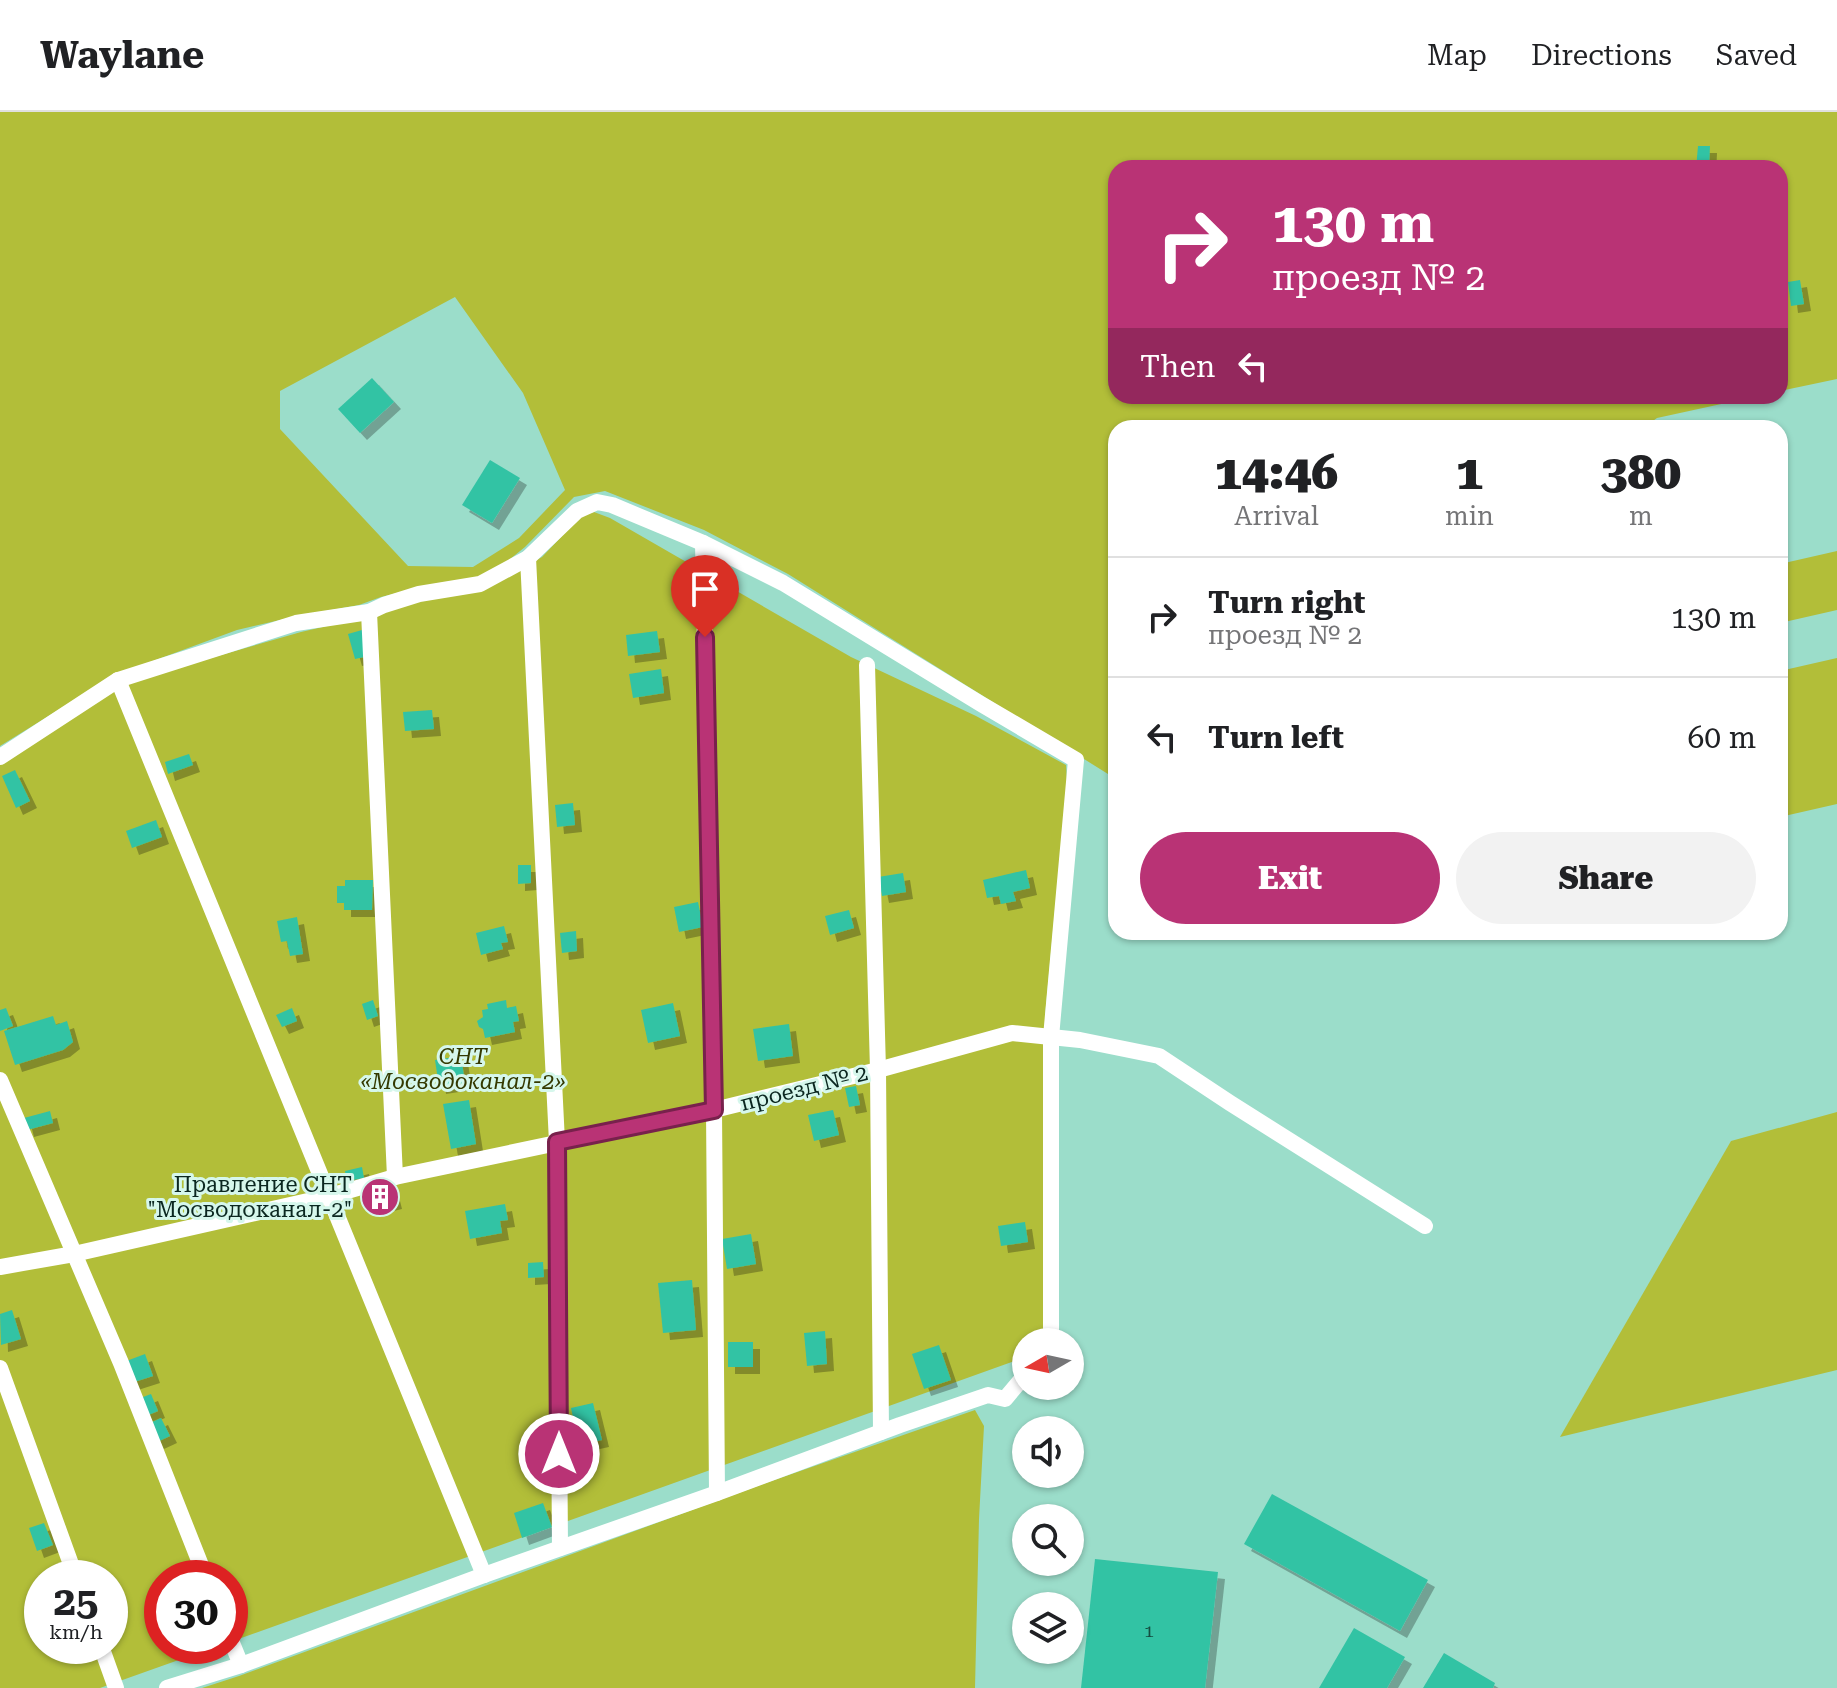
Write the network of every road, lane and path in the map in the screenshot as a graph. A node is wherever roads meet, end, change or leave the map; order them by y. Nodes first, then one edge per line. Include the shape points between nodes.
1 (703, 543) junction
2 (528, 558) junction
3 (369, 612) junction
4 (867, 665) dead end
5 (118, 680) junction
6 (0, 757) edge
7 (1051, 1037) junction
8 (878, 1070) junction
9 (0, 1080) edge
10 (714, 1110) junction
11 (557, 1142) junction
12 (395, 1177) junction
13 (330, 1196) junction
14 (1425, 1226) dead end
15 (74, 1254) junction
16 (0, 1267) edge
17 (1051, 1328) edge
18 (0, 1368) edge
19 (1012, 1391) edge
20 (881, 1432) junction
21 (717, 1493) junction
22 (560, 1548) junction
23 (69, 1560) edge
24 (199, 1560) edge
25 (484, 1575) junction
26 (107, 1664) edge
27 (241, 1665) joint
28 (116, 1688) edge
29 (167, 1688) edge

1 - 2 street via 597,502 577,511
1 - 7 street via 783,583 1076,760
1 - 10 street
2 - 3 street via 480,584 419,594
2 - 11 street
3 - 5 street via 296,623
3 - 12 street
4 - 8 street
5 - 6 street
5 - 13 street
7 - 8 street, проезд № 2 via 1012,1033
7 - 14 street, проезд № 2 via 1159,1056
7 - 17 street
8 - 10 street, проезд № 2
8 - 20 street
9 - 15 street
10 - 11 street, проезд № 2
10 - 21 street
11 - 12 street, проезд № 2
11 - 22 street
12 - 13 street, проезд № 2
13 - 15 street, проезд № 2
13 - 25 street
15 - 16 street, проезд № 2
15 - 24 street
18 - 23 street
19 - 20 street via 1005,1399 988,1395
20 - 21 street
21 - 22 street
22 - 25 street
25 - 27 street
26 - 28 street
27 - 29 street

